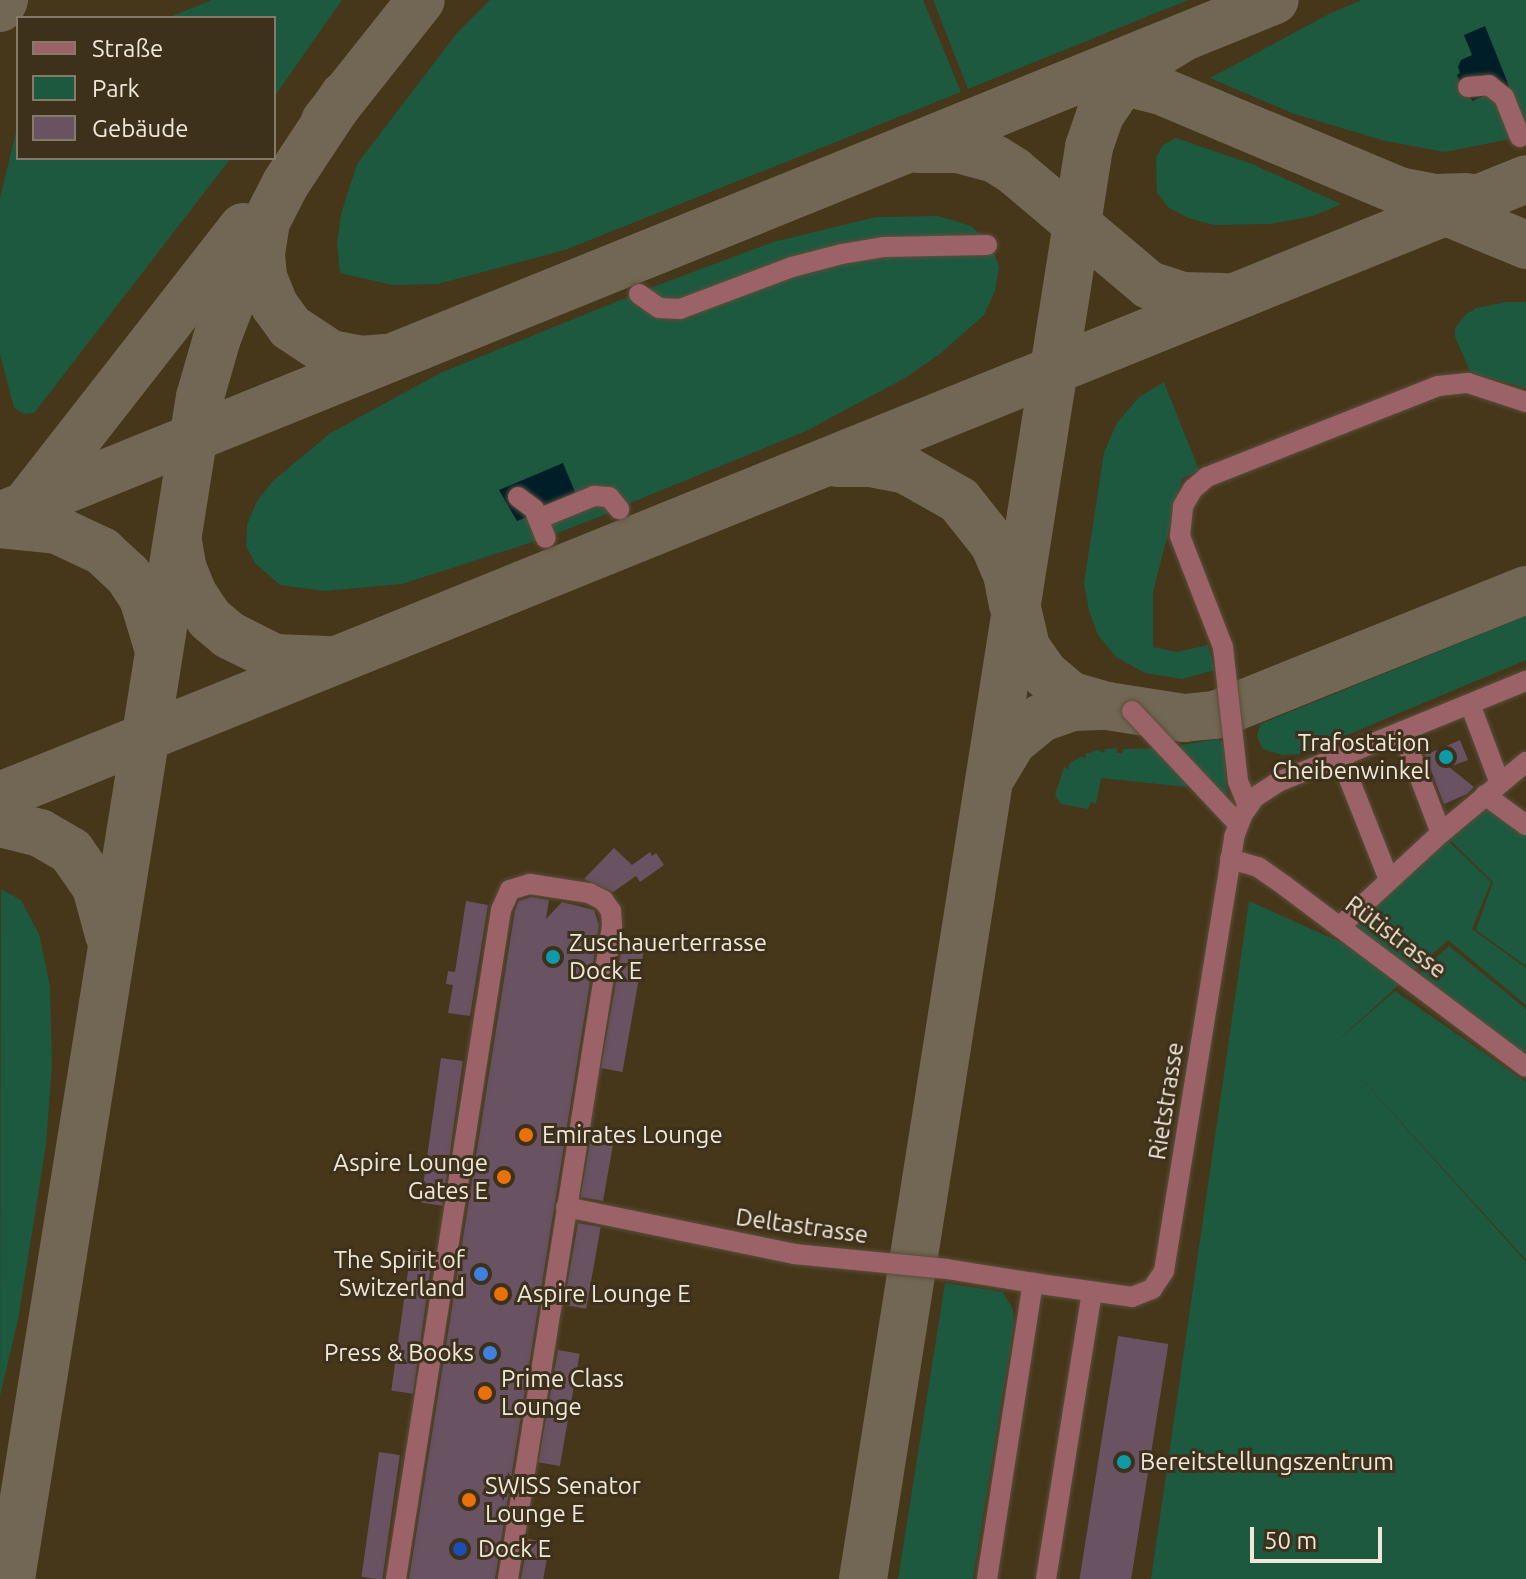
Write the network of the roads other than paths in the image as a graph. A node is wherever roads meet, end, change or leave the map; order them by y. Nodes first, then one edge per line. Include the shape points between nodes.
1 (1468, 87) dead end
2 (1520, 137) dead end
3 (987, 245) dead end
4 (639, 294) dead end
5 (1526, 402) edge
6 (518, 497) dead end
7 (619, 509) dead end
8 (538, 519) junction
9 (546, 538) dead end
10 (1526, 681) edge
11 (1470, 704) junction
12 (1132, 711) dead end
13 (1402, 731) junction
14 (1340, 756) junction
15 (1526, 762) edge
16 (1492, 790) junction
17 (1243, 815) junction
18 (1526, 825) edge
19 (1441, 833) junction
20 (1230, 859) junction
21 (1389, 880) junction
22 (1339, 927) junction
23 (1526, 1067) edge
24 (566, 1207) junction
25 (1033, 1283) junction
26 (1092, 1293) junction
27 (396, 1579) edge
28 (508, 1579) edge
29 (987, 1579) edge
30 (1046, 1579) edge

1 - 2 lane via 1489,85 1504,97
3 - 4 lane via 899,246 842,254 680,309 659,308
5 - 17 lane via 1468,383 1438,386 1207,477 1193,489 1183,506 1180,536 1223,647
6 - 8 lane
7 - 8 lane via 609,497 594,496
8 - 9 lane
10 - 11 lane
11 - 13 lane
11 - 16 lane
12 - 17 lane
13 - 14 lane
13 - 19 lane
14 - 17 lane via 1278,782
14 - 21 lane
15 - 16 lane
16 - 18 lane
16 - 19 lane
17 - 20 lane, Rietstrasse
19 - 21 lane
20 - 22 lane, Rütistrasse via 1258,867
20 - 26 lane, Rietstrasse via 1164,1271 1144,1294
21 - 22 lane
22 - 23 lane, Rütistrasse
24 - 25 lane, Deltastrasse via 794,1254
24 - 27 lane via 611,911 589,893 524,884 510,890 501,910
24 - 28 lane
25 - 26 lane, Rietstrasse
25 - 29 lane
26 - 30 lane

